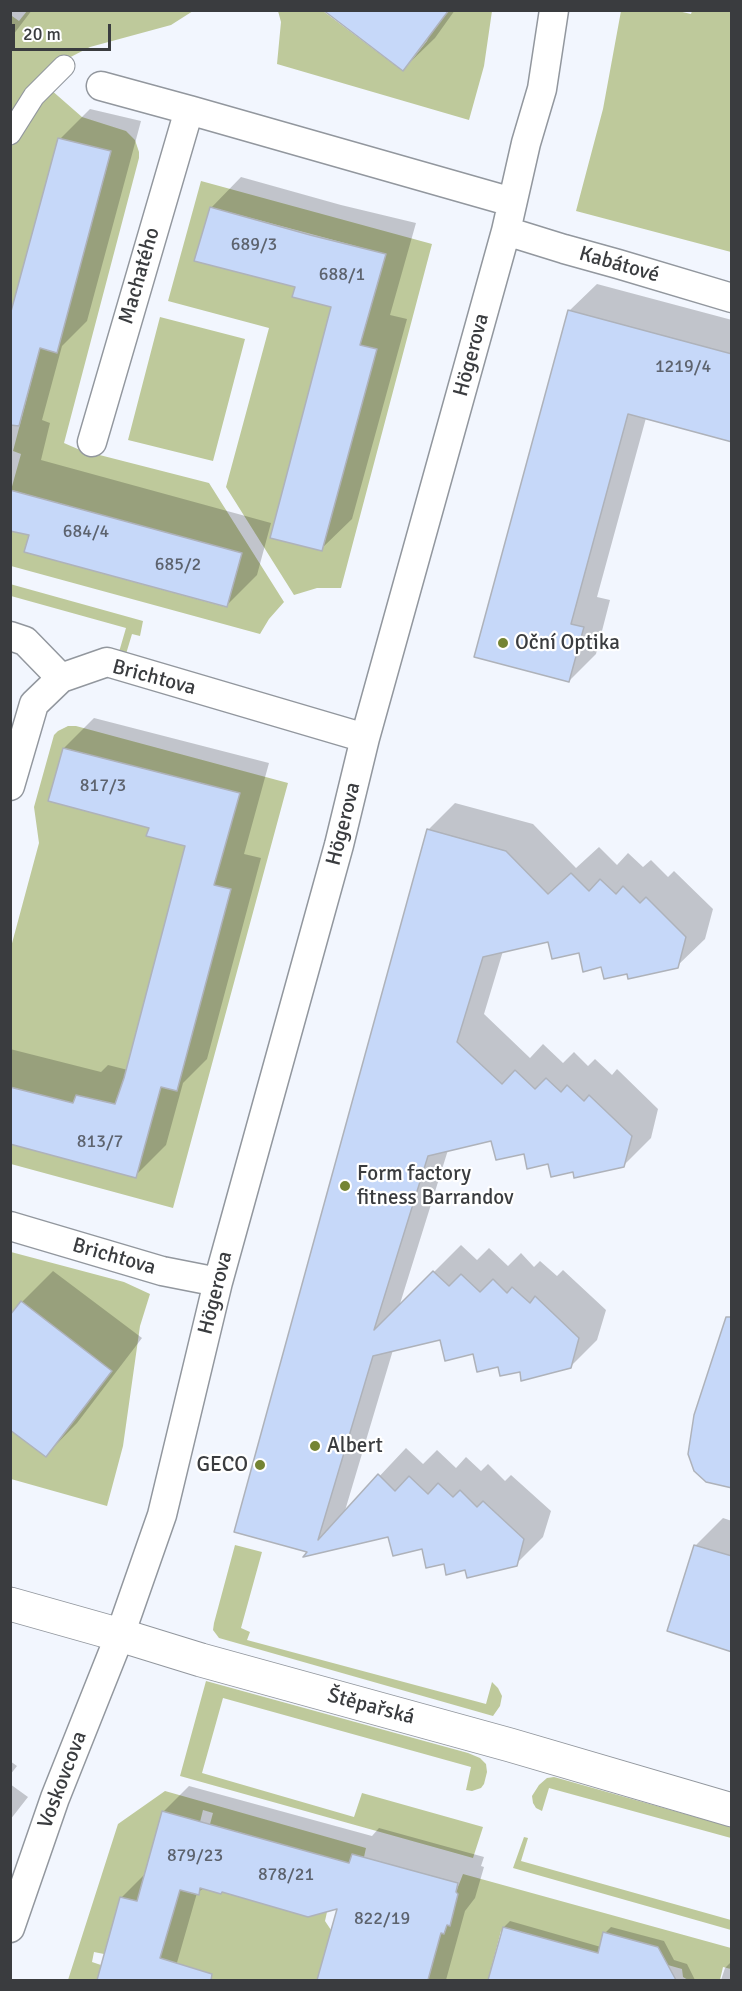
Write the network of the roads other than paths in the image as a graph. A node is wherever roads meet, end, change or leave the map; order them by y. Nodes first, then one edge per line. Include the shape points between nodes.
1 (554, 10) edge
2 (64, 66) dead end
3 (101, 86) dead end
4 (189, 110) junction
5 (10, 134) edge
6 (512, 202) junction
7 (506, 231) junction
8 (732, 298) edge
9 (92, 442) dead end
10 (10, 636) edge
11 (62, 678) junction
12 (365, 738) junction
13 (10, 786) edge
14 (10, 1227) edge
15 (218, 1282) junction
16 (10, 1604) edge
17 (120, 1635) junction
18 (732, 1810) edge
19 (10, 1928) edge

1 - 6 street, Högerova via 542,89
2 - 5 street via 34,96
3 - 4 street
4 - 6 street
4 - 9 street, Machatého
6 - 7 street, Högerova
7 - 8 street, Kabátové
7 - 12 street, Högerova
10 - 11 street via 25,641
11 - 12 street, Brichtova via 107,662
11 - 13 street, Brichtova via 34,704
12 - 15 street, Högerova
14 - 15 street, Brichtova via 162,1271
15 - 17 street, Högerova via 162,1515
16 - 17 street, Štěpařská
17 - 18 street, Štěpařská
17 - 19 street, Voskovcova via 55,1798

